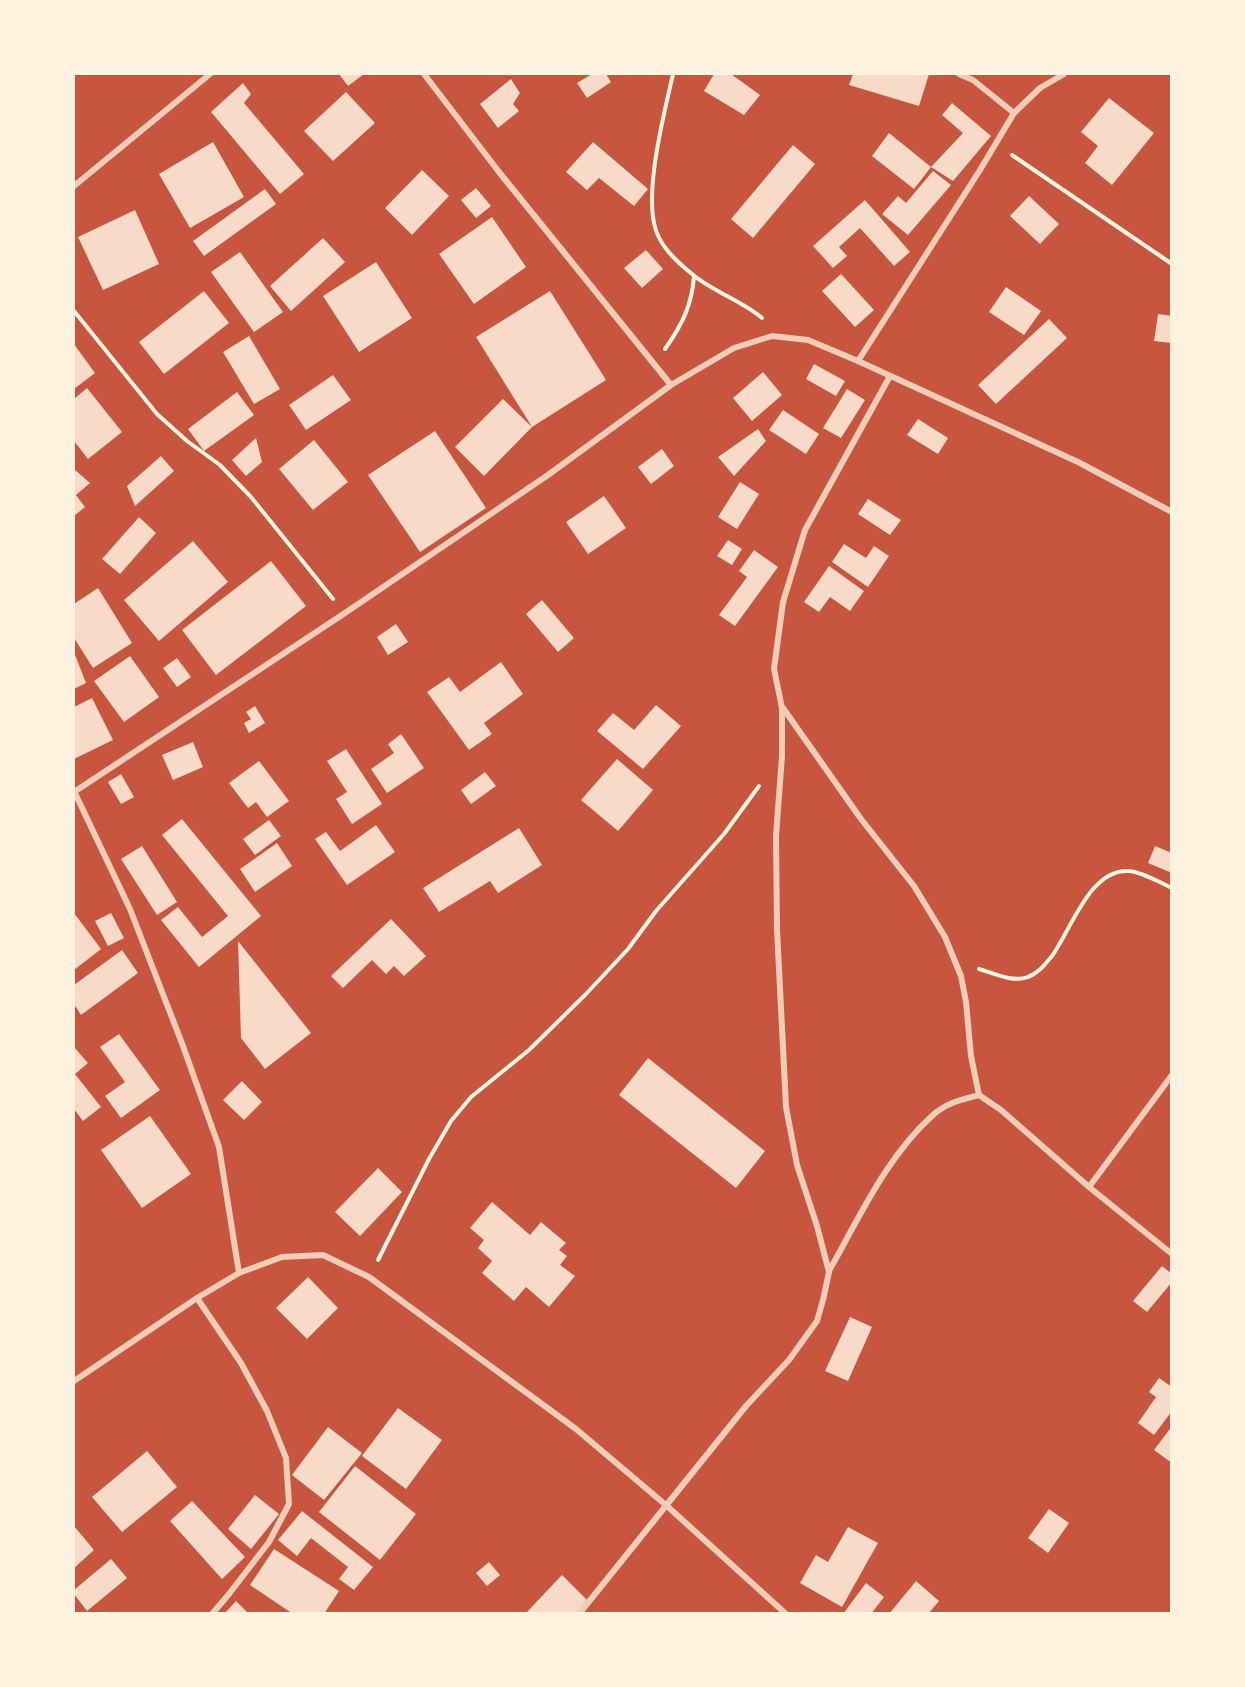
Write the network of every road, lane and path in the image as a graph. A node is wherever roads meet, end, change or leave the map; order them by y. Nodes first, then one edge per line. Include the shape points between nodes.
1 (210, 74) edge
2 (424, 74) edge
3 (673, 74) edge
4 (959, 74) edge
5 (1064, 74) edge
6 (1014, 113) junction
7 (996, 144) junction
8 (74, 186) edge
9 (1172, 264) edge
10 (694, 276) junction
11 (74, 311) edge
12 (772, 336) junction
13 (858, 361) junction
14 (654, 364) junction
15 (890, 376) junction
16 (671, 385) junction
17 (1172, 512) edge
18 (345, 613) junction
19 (782, 708) junction
20 (782, 756) junction
21 (74, 791) edge
22 (1172, 888) edge
23 (955, 962) junction
24 (1172, 1075) edge
25 (979, 1095) junction
26 (1089, 1187) junction
27 (1172, 1254) edge
28 (829, 1272) junction
29 (239, 1273) junction
30 (369, 1277) junction
31 (197, 1298) junction
32 (74, 1381) edge
33 (667, 1506) junction
34 (212, 1614) edge
35 (579, 1614) edge
36 (786, 1614) edge

1 - 8 street
2 - 14 street
3 - 10 path via 658,146 652,197 654,225 668,252
4 - 6 street via 973,80
5 - 6 street via 1040,88
6 - 7 street
7 - 9 path
7 - 13 street
10 - 12 path via 752,310 764,320
10 - 14 path via 692,298 684,318
11 - 18 path via 157,414 251,496
12 - 13 street via 808,340
12 - 16 street via 734,348
13 - 15 street
14 - 16 street
15 - 17 street via 1078,462
15 - 19 street via 805,530 783,602 774,669
16 - 18 street via 548,476
18 - 21 street
19 - 20 street
19 - 23 street via 914,886 945,937
20 - 28 street via 777,929 786,1107 796,1166
20 - 30 path via 724,834 656,910 628,949 529,1050 471,1096 451,1121
21 - 29 street via 130,909 219,1147
22 - 23 path via 1131,871 1116,871 1101,880 1090,891 1063,941 1041,970 1027,978 1014,979
23 - 25 street via 966,1002
24 - 26 street
25 - 26 street
25 - 28 street via 957,1100 934,1113 901,1150
26 - 27 street
28 - 33 street via 817,1321
29 - 30 street via 282,1257 323,1255
29 - 31 street
30 - 33 street via 576,1430
31 - 32 street
31 - 34 street via 241,1363 267,1411 286,1458 289,1504 269,1542
33 - 35 street
33 - 36 street

